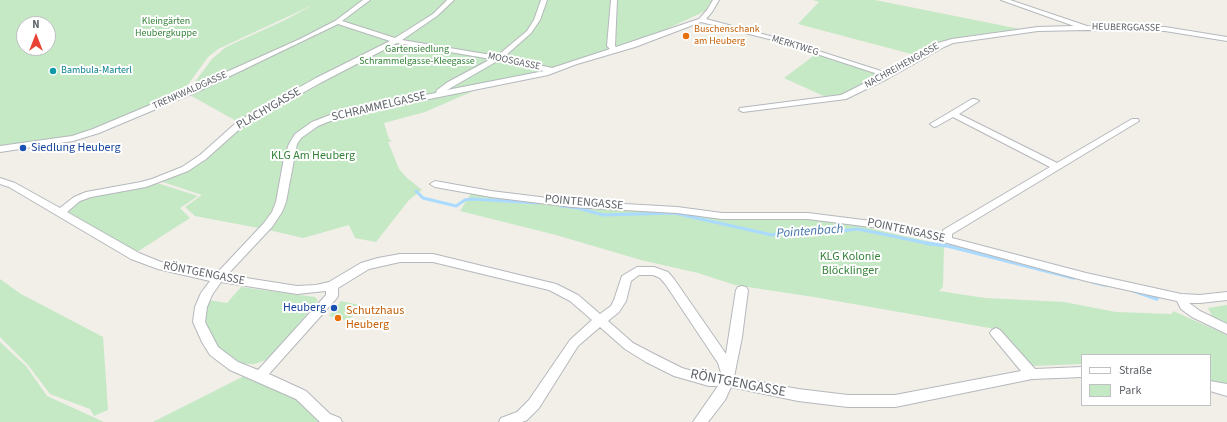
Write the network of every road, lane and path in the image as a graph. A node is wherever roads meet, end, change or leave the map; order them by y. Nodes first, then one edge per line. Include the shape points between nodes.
1 (367, 0) edge
2 (451, 0) edge
3 (544, 0) edge
4 (614, 0) edge
5 (716, 0) edge
6 (1004, 0) edge
7 (701, 20) junction
8 (337, 22) junction
9 (1086, 28) junction
10 (1227, 39) edge
11 (396, 41) junction
12 (614, 50) junction
13 (498, 58) junction
14 (552, 70) junction
15 (889, 73) junction
16 (439, 94) junction
17 (975, 101) dead end
18 (743, 110) dead end
19 (953, 114) junction
20 (1135, 121) dead end
21 (934, 124) dead end
22 (0, 149) edge
23 (1057, 167) junction
24 (0, 181) edge
25 (435, 184) dead end
26 (60, 213) junction
27 (947, 240) junction
28 (218, 278) junction
29 (332, 286) junction
30 (742, 290) dead end
31 (1227, 296) edge
32 (1181, 298) junction
33 (600, 320) junction
34 (1227, 329) edge
35 (996, 333) dead end
36 (1081, 372) edge
37 (1032, 374) junction
38 (260, 376) junction
39 (728, 376) junction
40 (1211, 386) edge
41 (1227, 390) edge
42 (335, 422) edge
43 (506, 422) edge
44 (700, 422) edge

1 - 8 street, TRENKWALDGASSE
2 - 11 street, PLACHYGASSE via 435,15
3 - 13 street via 542,9 529,32
4 - 12 street via 611,46
5 - 7 street
6 - 9 street, HEUBERGGASSE
7 - 12 street, SCHRAMMELGASSE
7 - 15 street, MERKTWEG via 779,40 880,73
8 - 11 street, MOOSGASSE
8 - 22 street, TRENKWALDGASSE via 258,61 96,131 73,138
9 - 10 street, HEUBERGGASSE via 1165,29
9 - 15 street, NACHREIHENGASSE via 1038,29 952,41
11 - 13 street, MOOSGASSE
11 - 26 street, PLACHYGASSE via 240,124 185,169 155,182 89,194 77,199
12 - 14 street, SCHRAMMELGASSE
13 - 14 street, MOOSGASSE
13 - 16 street via 446,87
14 - 16 street, SCHRAMMELGASSE
15 - 18 street, NACHREIHENGASSE via 837,99
16 - 28 street, SCHRAMMELGASSE via 338,115 302,132 293,144 281,202 273,218
17 - 19 street
19 - 21 street
19 - 23 street
20 - 23 street
23 - 27 street via 947,232
24 - 26 street, RÖNTGENGASSE via 12,185
25 - 27 street, POINTENGASSE via 572,204 677,210 722,216 789,215 843,220 910,230
26 - 28 street, RÖNTGENGASSE via 145,260 178,271
27 - 32 street, POINTENGASSE via 1086,277
28 - 29 street, RÖNTGENGASSE via 297,290
28 - 38 street, SCHRAMMELGASSE via 201,307 199,322 203,333 214,351 223,358 234,366
29 - 33 street, RÖNTGENGASSE via 365,266 378,262 400,258 433,258 552,287 574,298
29 - 38 street via 332,296
30 - 39 street
31 - 32 street, POINTENGASSE
32 - 34 street via 1185,306 1196,314
33 - 39 street, RÖNTGENGASSE via 629,346 663,365 709,381
33 - 39 street via 617,305 626,279 632,273 643,270 659,273 670,282 682,298 724,361
33 - 43 street via 574,343 529,410 522,416
35 - 37 street
36 - 37 street, RÖNTGENGASSE
37 - 39 street, RÖNTGENGASSE via 895,401 848,401 798,396
38 - 42 street, SCHRAMMELGASSE via 301,395 325,418
39 - 44 street via 720,396
40 - 41 street

